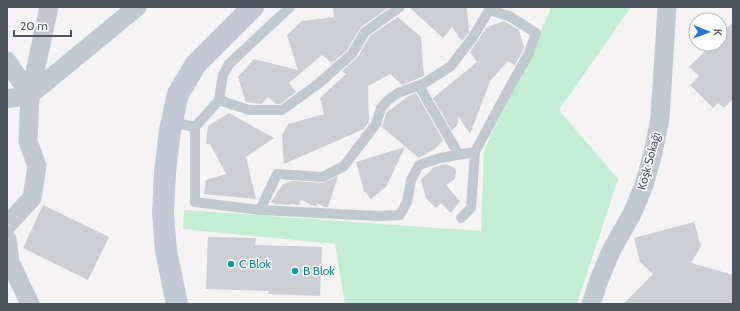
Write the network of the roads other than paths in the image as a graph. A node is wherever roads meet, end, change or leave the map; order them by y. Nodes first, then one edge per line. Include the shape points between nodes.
1 (48, 7) edge
2 (136, 7) edge
3 (253, 7) edge
4 (290, 7) edge
5 (400, 7) edge
6 (667, 7) edge
7 (490, 9) edge
8 (7, 61) edge
9 (418, 86) junction
10 (30, 95) junction
11 (7, 99) edge
12 (219, 100) junction
13 (195, 127) junction
14 (170, 130) junction
15 (475, 152) junction
16 (459, 155) junction
17 (260, 210) junction
18 (461, 218) dead end
19 (7, 225) edge
20 (7, 239) edge
21 (30, 304) edge
22 (177, 304) edge
23 (592, 304) edge

1 - 10 street
2 - 10 street
3 - 14 main road via 196,64 178,94
4 - 12 lane via 229,64 223,75
5 - 12 lane via 365,32 352,54 318,84 282,110 249,110
6 - 23 street, Köşk Sokağı via 660,118 653,153 644,185 633,212 611,251
7 - 9 lane via 451,66
7 - 15 lane via 509,16 536,34 529,53
8 - 10 street
9 - 16 lane
9 - 17 lane via 398,93 388,100 381,108 376,124 344,166 323,177 277,174
10 - 11 street
10 - 19 street via 28,141 37,166 32,198
12 - 13 lane
13 - 14 lane via 181,124
13 - 17 lane via 195,202
14 - 22 main road via 163,213 166,251
15 - 16 lane
15 - 18 lane via 471,208
16 - 17 lane via 419,165 411,180 407,202 400,215
20 - 21 street via 10,262

